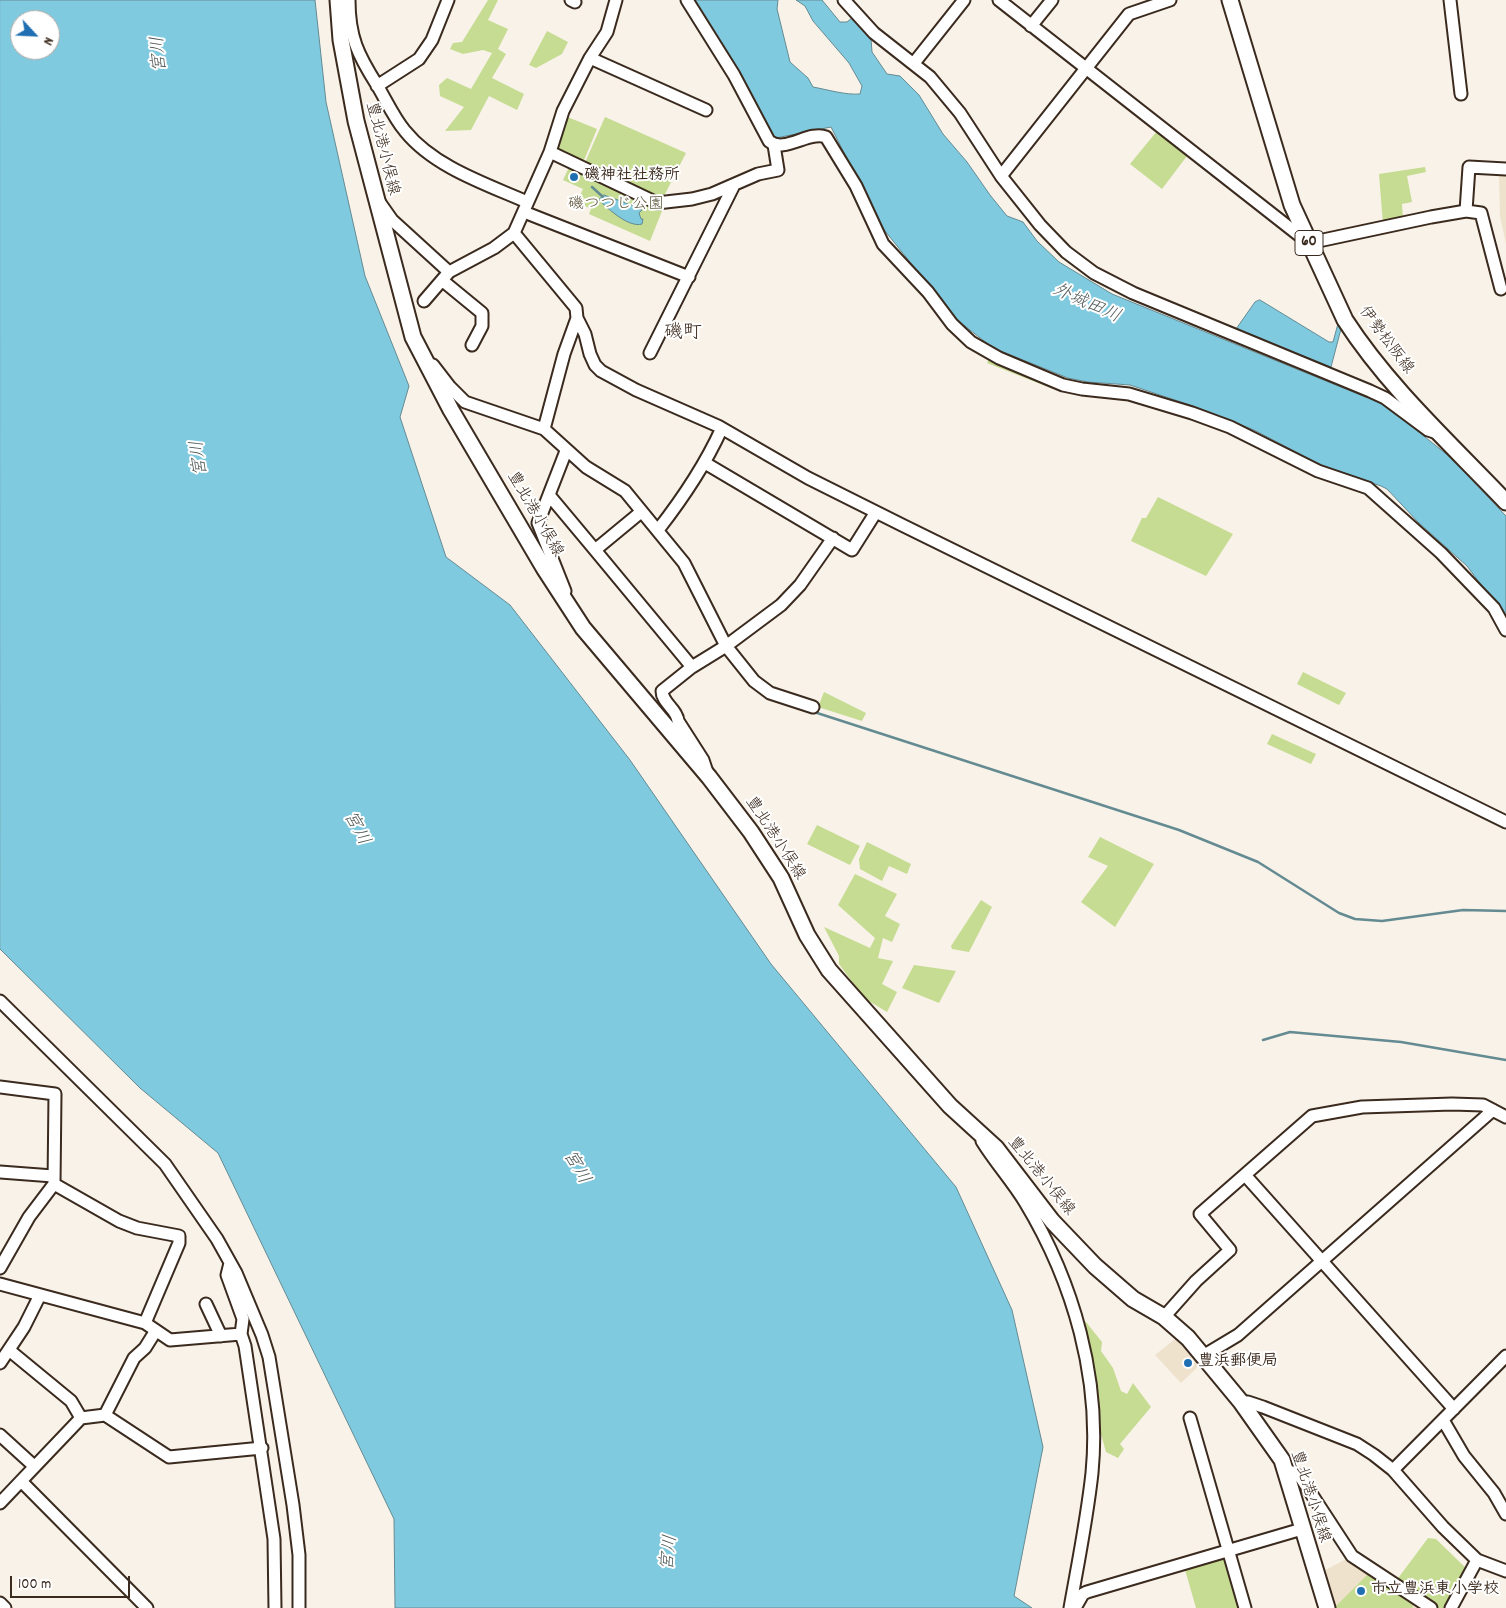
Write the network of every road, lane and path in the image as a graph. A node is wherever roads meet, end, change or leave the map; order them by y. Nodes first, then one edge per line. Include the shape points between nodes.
1 (338, 0) edge
2 (349, 0) edge
3 (448, 0) edge
4 (616, 0) edge
5 (687, 0) edge
6 (844, 0) edge
7 (964, 0) edge
8 (998, 0) edge
9 (1052, 0) edge
10 (1170, 0) edge
11 (1230, 0) edge
12 (1450, 0) edge
13 (1031, 26) junction
14 (590, 58) junction
15 (914, 63) junction
16 (1085, 69) junction
17 (377, 86) junction
18 (1462, 94) dead end
19 (706, 110) dead end
20 (774, 145) junction
21 (550, 152) junction
22 (1506, 169) edge
23 (1001, 176) junction
24 (733, 187) junction
25 (375, 199) junction
26 (525, 207) junction
27 (1466, 211) junction
28 (514, 233) junction
29 (1309, 244) junction
30 (446, 276) junction
31 (689, 277) junction
32 (1501, 288) dead end
33 (424, 301) dead end
34 (577, 318) junction
35 (472, 345) dead end
36 (421, 353) junction
37 (650, 353) dead end
38 (544, 429) junction
39 (721, 430) junction
40 (1440, 434) junction
41 (566, 450) junction
42 (705, 463) junction
43 (549, 495) junction
44 (1506, 502) edge
45 (641, 512) junction
46 (876, 512) junction
47 (658, 530) junction
48 (833, 538) junction
49 (595, 550) junction
50 (574, 616) junction
51 (1506, 630) edge
52 (726, 646) junction
53 (692, 667) junction
54 (813, 707) dead end
55 (709, 776) junction
56 (1506, 822) edge
57 (0, 1001) edge
58 (0, 1087) edge
59 (1494, 1110) junction
60 (1506, 1117) edge
61 (976, 1131) junction
62 (0, 1172) edge
63 (1246, 1175) junction
64 (54, 1180) junction
65 (1322, 1262) junction
66 (230, 1263) junction
67 (0, 1268) edge
68 (0, 1284) edge
69 (40, 1295) junction
70 (206, 1304) dead end
71 (1164, 1317) junction
72 (145, 1323) junction
73 (155, 1332) junction
74 (241, 1334) junction
75 (220, 1336) junction
76 (9, 1350) junction
77 (1203, 1356) junction
78 (1506, 1356) edge
79 (0, 1363) edge
80 (1241, 1402) junction
81 (1454, 1409) junction
82 (105, 1415) junction
83 (81, 1418) junction
84 (1190, 1418) dead end
85 (1443, 1420) junction
86 (0, 1435) edge
87 (262, 1448) junction
88 (34, 1466) junction
89 (1393, 1470) junction
90 (1286, 1471) junction
91 (21, 1481) junction
92 (0, 1503) edge
93 (1506, 1514) edge
94 (1302, 1530) junction
95 (1228, 1550) junction
96 (1477, 1560) junction
97 (1506, 1571) edge
98 (0, 1603) edge
99 (1076, 1607) edge
100 (5, 1608) edge
101 (147, 1608) edge
102 (275, 1608) edge
103 (299, 1608) edge
104 (1245, 1608) edge
105 (1327, 1608) edge
106 (1431, 1608) edge
107 (1451, 1608) edge

1 - 25 main road, 豊北港小俣線 via 348,81
2 - 17 street via 354,45
3 - 17 street via 423,54
4 - 14 street via 607,32
5 - 20 street
6 - 15 street via 874,32
7 - 15 street
8 - 13 street
9 - 13 street
10 - 16 street via 1130,14
11 - 29 main road, 伊勢松阪線 / 60 via 1281,173
12 - 18 street
13 - 16 street
14 - 19 street
14 - 21 street via 563,111
15 - 23 street via 960,112
16 - 23 street
16 - 29 street
17 - 26 street via 404,130 428,152
20 - 24 street via 778,170 758,174
20 - 51 street via 826,136 856,186 883,244 971,342 999,358 1064,385 1129,394 1192,413 1230,427 1318,471 1368,488 1441,553 1494,608
21 - 24 street via 657,204 692,200
21 - 26 street
22 - 27 street via 1468,167
23 - 40 street via 1040,225 1066,252 1094,273 1171,309 1370,390 1428,430
24 - 31 street
25 - 30 street
25 - 36 main road, 豊北港小俣線 via 413,337
26 - 28 street
26 - 31 street
27 - 29 street via 1401,222
27 - 32 street via 1481,213
28 - 30 street
28 - 34 street via 576,308
29 - 40 main road, 伊勢松阪線 / 60 via 1356,337
30 - 33 street
30 - 35 street via 482,312 482,326
31 - 37 street
34 - 38 street
34 - 39 street via 595,365 601,371
36 - 38 street via 465,402
36 - 50 main road, 豊北港小俣線
38 - 41 street
39 - 42 street
39 - 46 street
40 - 44 main road, 伊勢松阪線 / 60
41 - 43 street
41 - 45 street via 586,467 625,491
42 - 47 street
42 - 48 street
43 - 49 street
43 - 50 street via 538,523
45 - 47 street
45 - 49 street
46 - 48 street via 852,550
46 - 56 street
47 - 52 street via 694,580
48 - 52 street via 800,585 781,605
49 - 53 street
50 - 55 main road, 豊北港小俣線
52 - 53 street
52 - 54 street via 758,685 770,693
53 - 55 street via 662,691 662,696 678,715 678,721 703,760
55 - 61 main road, 豊北港小俣線 via 752,832 781,878 807,935 829,970
57 - 66 street via 166,1164
58 - 64 street via 55,1094
59 - 60 street
59 - 63 street via 1483,1105 1452,1104 1362,1107 1312,1116
59 - 65 street
61 - 71 main road, 豊北港小俣線 via 996,1148 1052,1221 1095,1266 1133,1299
61 - 99 street via 1025,1202 1059,1266 1087,1365 1093,1426 1092,1474
62 - 64 street
63 - 65 street
63 - 71 street via 1200,1214 1230,1250
64 - 67 street
64 - 72 street via 120,1221 136,1228 179,1236 179,1243
65 - 77 street via 1238,1335
65 - 81 street
66 - 74 street via 227,1275 243,1319
66 - 103 street via 269,1357 299,1555
68 - 69 street
69 - 72 street
69 - 76 street
70 - 75 street
71 - 77 main road, 豊北港小俣線
72 - 73 street
73 - 75 street via 170,1340
73 - 82 street via 146,1348 134,1358
74 - 75 street
74 - 87 street
76 - 79 street
76 - 83 street via 71,1401
77 - 80 main road, 豊北港小俣線
78 - 81 street
80 - 89 street via 1263,1407 1357,1444
80 - 90 main road, 豊北港小俣線 via 1276,1450
81 - 85 street
82 - 83 street
82 - 87 street via 169,1457
83 - 88 street
84 - 95 street
85 - 89 street
85 - 93 street via 1464,1456 1494,1492
86 - 88 street
87 - 102 street via 274,1539
88 - 91 street
89 - 96 street via 1442,1527
90 - 94 main road, 豊北港小俣線
90 - 106 street via 1301,1478 1352,1556
91 - 92 street
91 - 101 street
94 - 95 street
94 - 105 main road, 豊北港小俣線
95 - 99 street via 1087,1592
95 - 104 street
96 - 97 street
96 - 107 street
98 - 100 street

